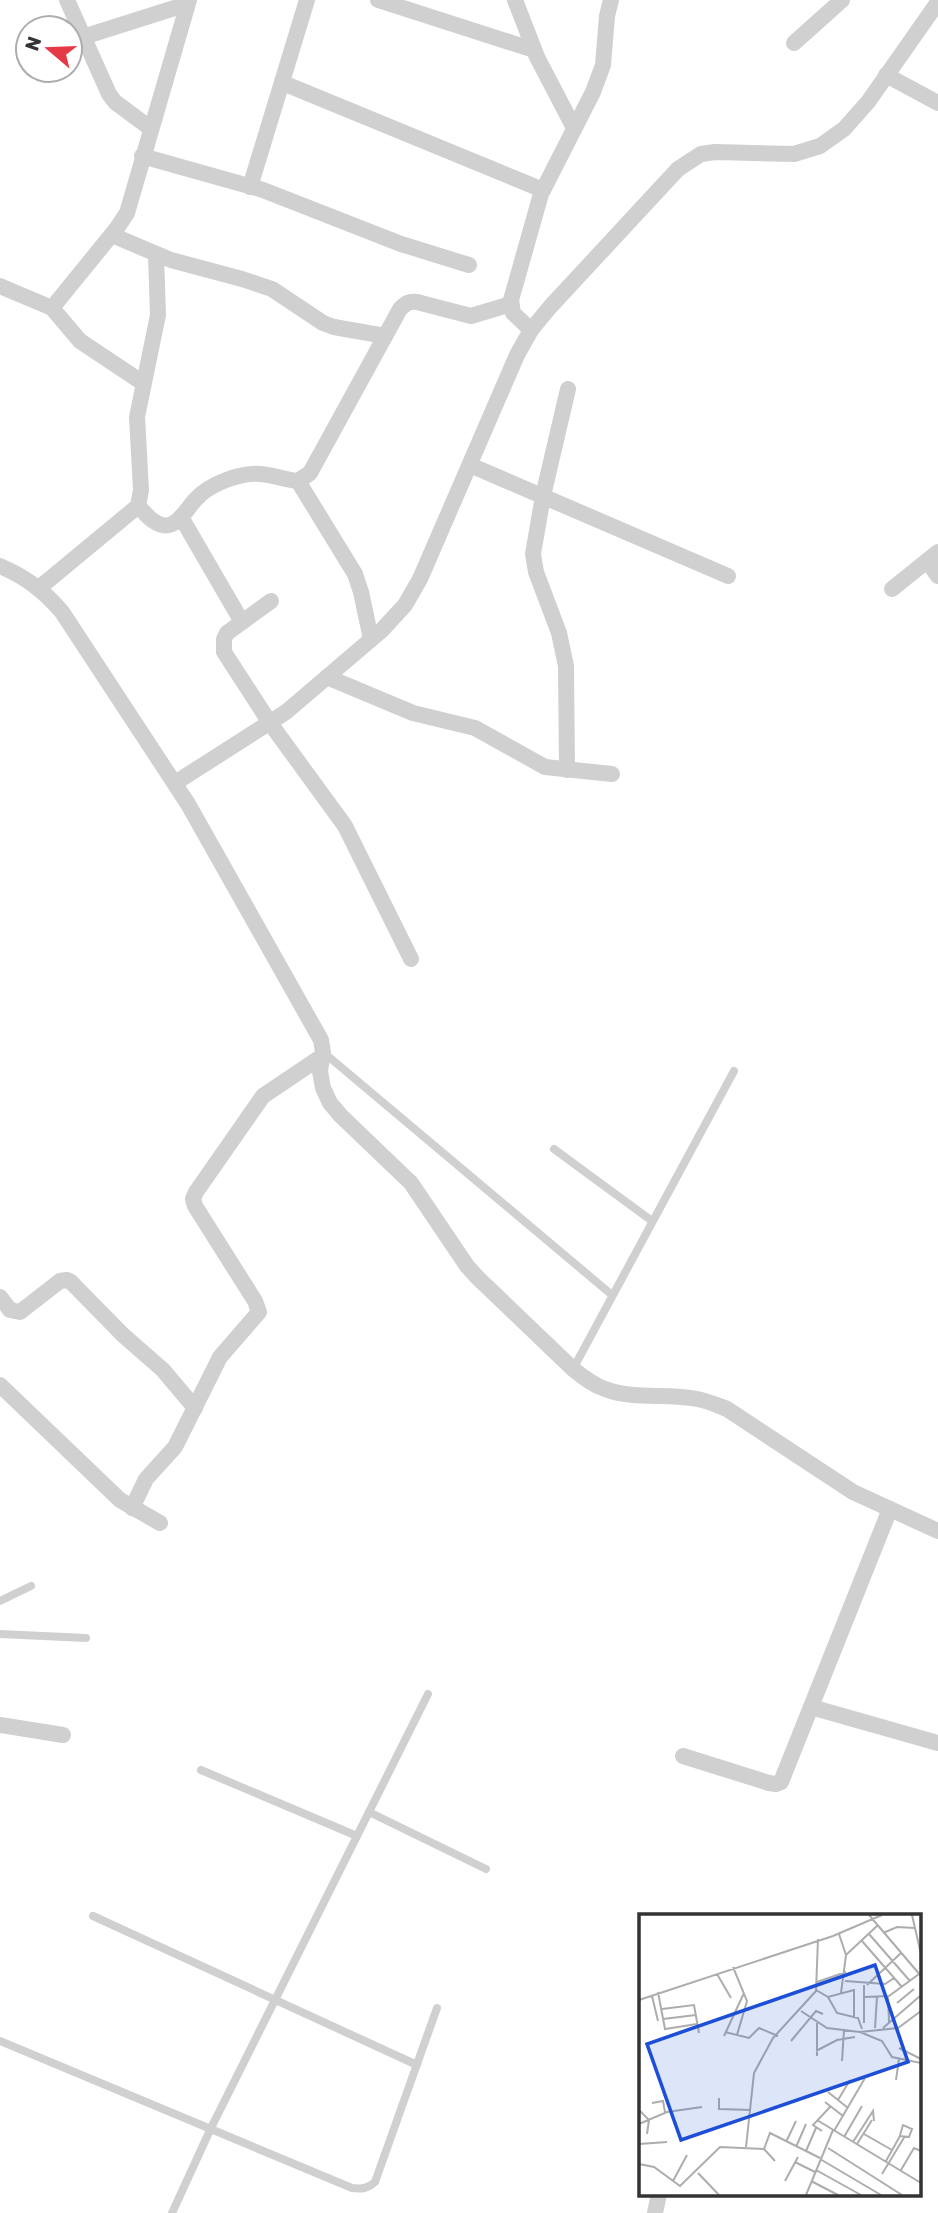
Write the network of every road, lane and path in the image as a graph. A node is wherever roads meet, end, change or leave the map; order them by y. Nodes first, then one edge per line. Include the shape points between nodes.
1 (307, 0) edge
2 (378, 0) edge
3 (515, 0) edge
4 (611, 0) edge
5 (842, 0) edge
6 (188, 2) edge
7 (937, 4) edge
8 (84, 37) edge
9 (84, 39) edge
10 (794, 43) dead end
11 (534, 50) junction
12 (886, 75) junction
13 (283, 83) junction
14 (938, 103) edge
15 (150, 128) junction
16 (575, 128) junction
17 (142, 156) junction
18 (250, 187) junction
19 (543, 190) junction
20 (112, 235) junction
21 (156, 255) junction
22 (469, 265) dead end
23 (0, 286) edge
24 (511, 304) junction
25 (52, 308) junction
26 (531, 330) junction
27 (385, 336) junction
28 (143, 383) junction
29 (569, 389) dead end
30 (470, 465) junction
31 (298, 481) junction
32 (543, 496) junction
33 (138, 506) junction
34 (181, 516) junction
35 (932, 557) edge
36 (0, 566) edge
37 (728, 576) dead end
38 (938, 576) edge
39 (39, 588) junction
40 (892, 589) dead end
41 (271, 601) dead end
42 (242, 622) junction
43 (371, 639) junction
44 (327, 677) junction
45 (270, 723) junction
46 (567, 770) junction
47 (612, 774) dead end
48 (175, 783) junction
49 (411, 959) dead end
50 (322, 1054) junction
51 (734, 1071) dead end
52 (554, 1149) dead end
53 (652, 1221) junction
54 (612, 1295) junction
55 (0, 1297) edge
56 (573, 1369) junction
57 (0, 1385) edge
58 (195, 1408) junction
59 (132, 1508) junction
60 (890, 1509) junction
61 (160, 1523) dead end
62 (938, 1531) edge
63 (31, 1586) dead end
64 (0, 1601) edge
65 (0, 1634) edge
66 (86, 1639) dead end
67 (428, 1694) dead end
68 (811, 1707) junction
69 (0, 1724) edge
70 (63, 1735) dead end
71 (938, 1743) edge
72 (683, 1756) dead end
73 (201, 1770) dead end
74 (369, 1812) junction
75 (357, 1836) junction
76 (486, 1869) dead end
77 (93, 1916) dead end
78 (276, 2000) junction
79 (437, 2008) dead end
80 (0, 2041) edge
81 (416, 2064) junction
82 (211, 2127) junction
83 (172, 2213) edge

1 - 13 street
2 - 11 street
3 - 11 street
4 - 16 street via 603,65
5 - 10 street
6 - 8 street
6 - 15 street
7 - 12 street
9 - 15 street via 109,94
11 - 16 street
12 - 14 street
12 - 26 street via 844,130 820,146 794,154 715,152 689,160
13 - 18 street
13 - 19 street
15 - 17 street
16 - 19 street
17 - 18 street
17 - 20 street via 130,204
18 - 22 street
19 - 24 street
20 - 21 street
20 - 25 street
21 - 27 street via 272,289 334,327
21 - 28 street via 158,315
23 - 25 street
24 - 26 street via 513,313
24 - 27 street via 471,316 410,301
25 - 28 street via 89,348
26 - 30 street
27 - 31 street via 310,473
28 - 33 street via 136,417
29 - 32 street
30 - 32 street
30 - 43 street via 420,579 405,605
31 - 34 street via 251,474 219,483 198,496
31 - 43 street via 359,582
32 - 37 street
32 - 46 street via 534,563 564,650
33 - 34 street via 161,526 173,524
33 - 39 street
34 - 42 street
35 - 38 street
35 - 40 street
36 - 39 street
39 - 48 street via 62,612
41 - 42 street
42 - 45 street via 227,633 224,652
43 - 44 street
44 - 45 street
44 - 46 street via 413,713 475,728 545,767
45 - 48 street
45 - 49 street via 345,826
46 - 47 street
48 - 50 street via 321,1040
50 - 54 lane
50 - 56 street via 323,1088 336,1110 411,1183 467,1266
50 - 58 street via 263,1097 195,1192 195,1206 260,1312 220,1357
51 - 53 lane
52 - 53 lane
53 - 54 lane
54 - 56 lane
55 - 58 street via 10,1310 20,1312 60,1281 71,1282 163,1370
56 - 60 street via 606,1390 695,1398 727,1409 853,1492
57 - 59 street
58 - 59 street via 175,1447 146,1479
59 - 61 street
60 - 62 street
60 - 68 street
63 - 64 lane
65 - 66 lane
67 - 74 lane
68 - 71 street
68 - 72 street via 784,1777 776,1784
69 - 70 street
73 - 75 lane
74 - 75 lane
74 - 76 lane
75 - 78 lane
77 - 78 lane
78 - 81 lane
78 - 82 lane
79 - 81 lane
80 - 82 lane
81 - 82 lane via 375,2182 368,2188 352,2188
82 - 83 lane

